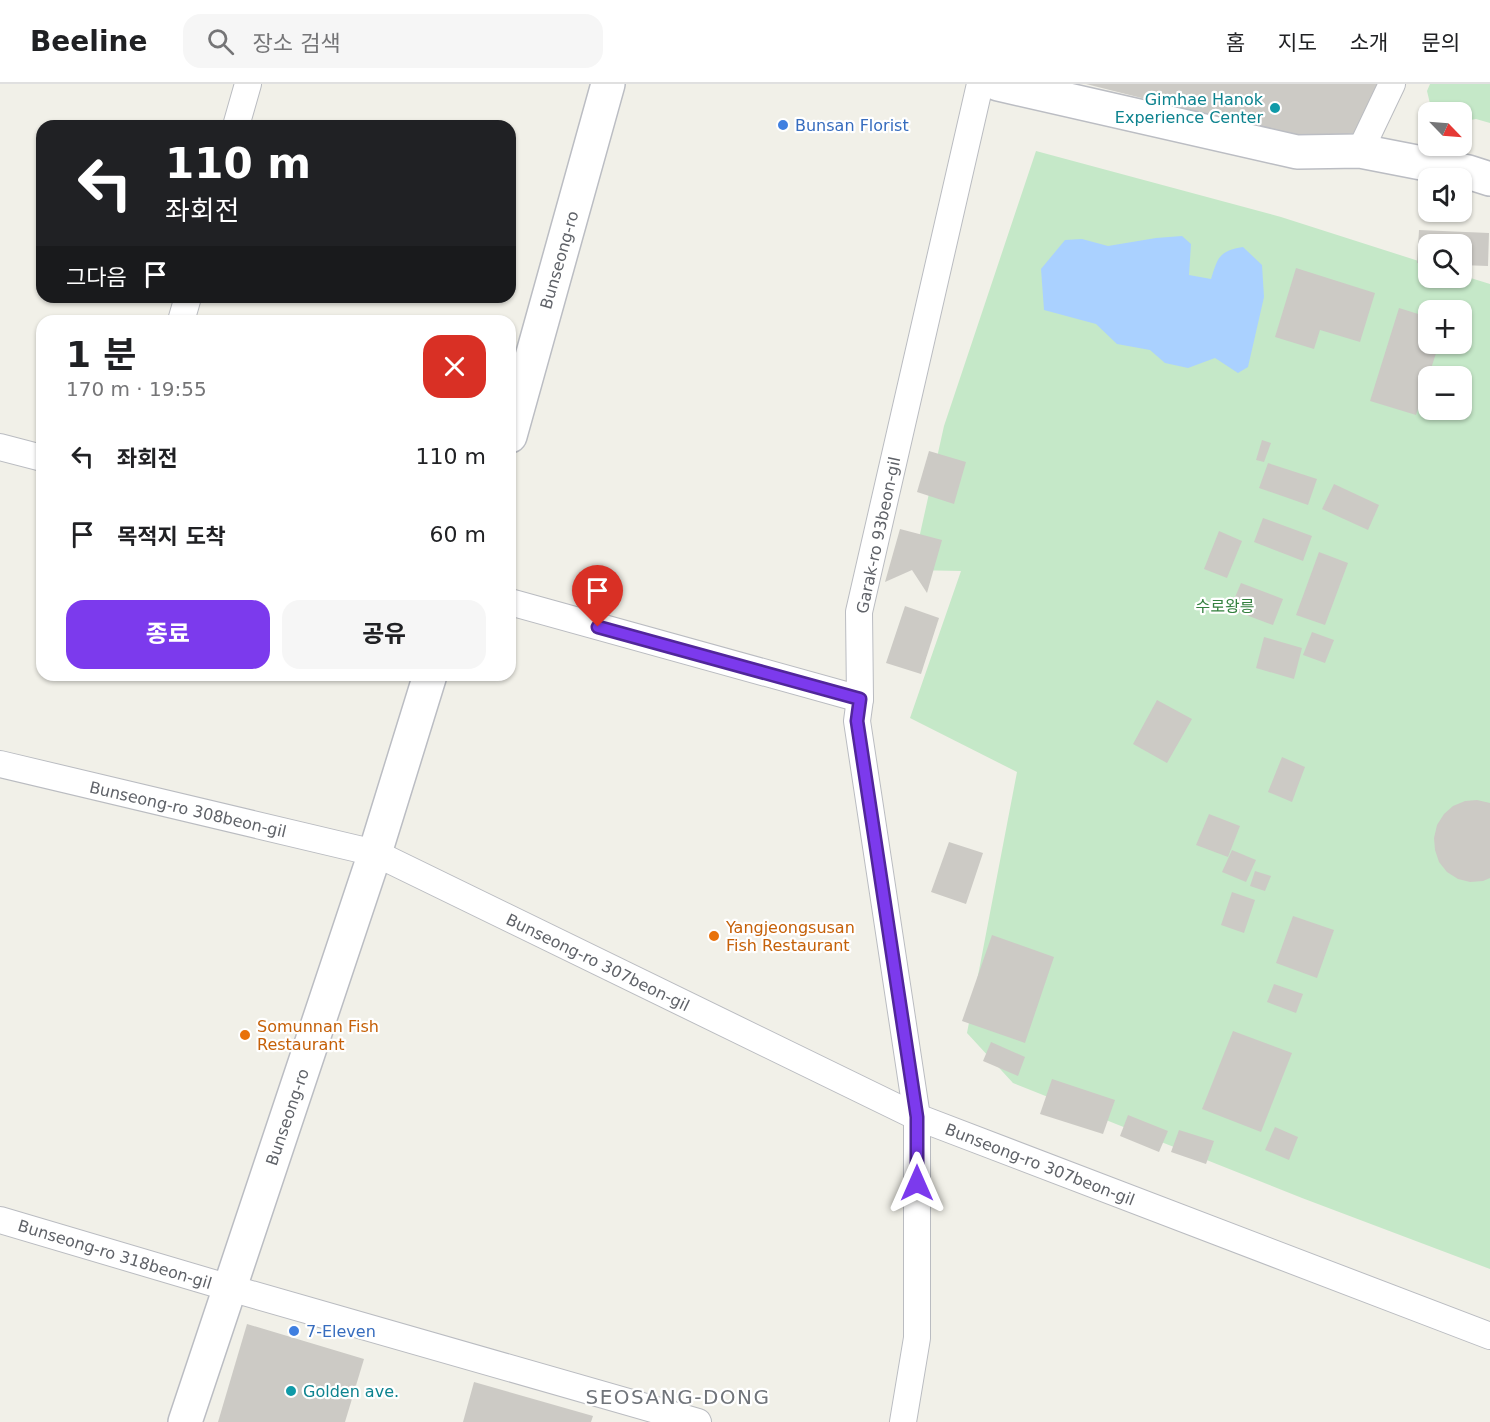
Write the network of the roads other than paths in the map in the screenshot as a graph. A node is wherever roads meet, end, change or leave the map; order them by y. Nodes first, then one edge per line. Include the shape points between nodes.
1 (248, 84) edge
2 (608, 84) edge
3 (980, 84) edge
4 (998, 84) edge
5 (1392, 84) edge
6 (238, 120) edge
7 (1360, 151) junction
8 (1490, 179) edge
9 (516, 414) edge
10 (0, 447) edge
11 (36, 456) edge
12 (516, 604) edge
13 (428, 681) edge
14 (860, 699) junction
15 (0, 764) edge
16 (375, 854) junction
17 (917, 1117) junction
18 (0, 1220) edge
19 (230, 1288) junction
20 (1490, 1336) edge
21 (185, 1422) edge
22 (698, 1422) edge
23 (903, 1422) edge

1 - 6 street
2 - 9 main road, Bunseong-ro
3 - 14 street, Garak-ro 93beon-gil via 860,612
4 - 7 main road via 1297,152
5 - 7 street
7 - 8 main road
10 - 11 street
12 - 14 street
13 - 16 main road, Bunseong-ro
14 - 17 street, Garak-ro 93beon-gil via 857,721
15 - 16 street, Bunseong-ro 308beon-gil
16 - 17 street, Bunseong-ro 307beon-gil
16 - 19 main road, Bunseong-ro
17 - 20 street, Bunseong-ro 307beon-gil
17 - 23 street, Garak-ro 93beon-gil via 917,1338
18 - 19 street, Bunseong-ro 318beon-gil
19 - 21 main road, Bunseong-ro
19 - 22 street, Bunseong-ro 318beon-gil

